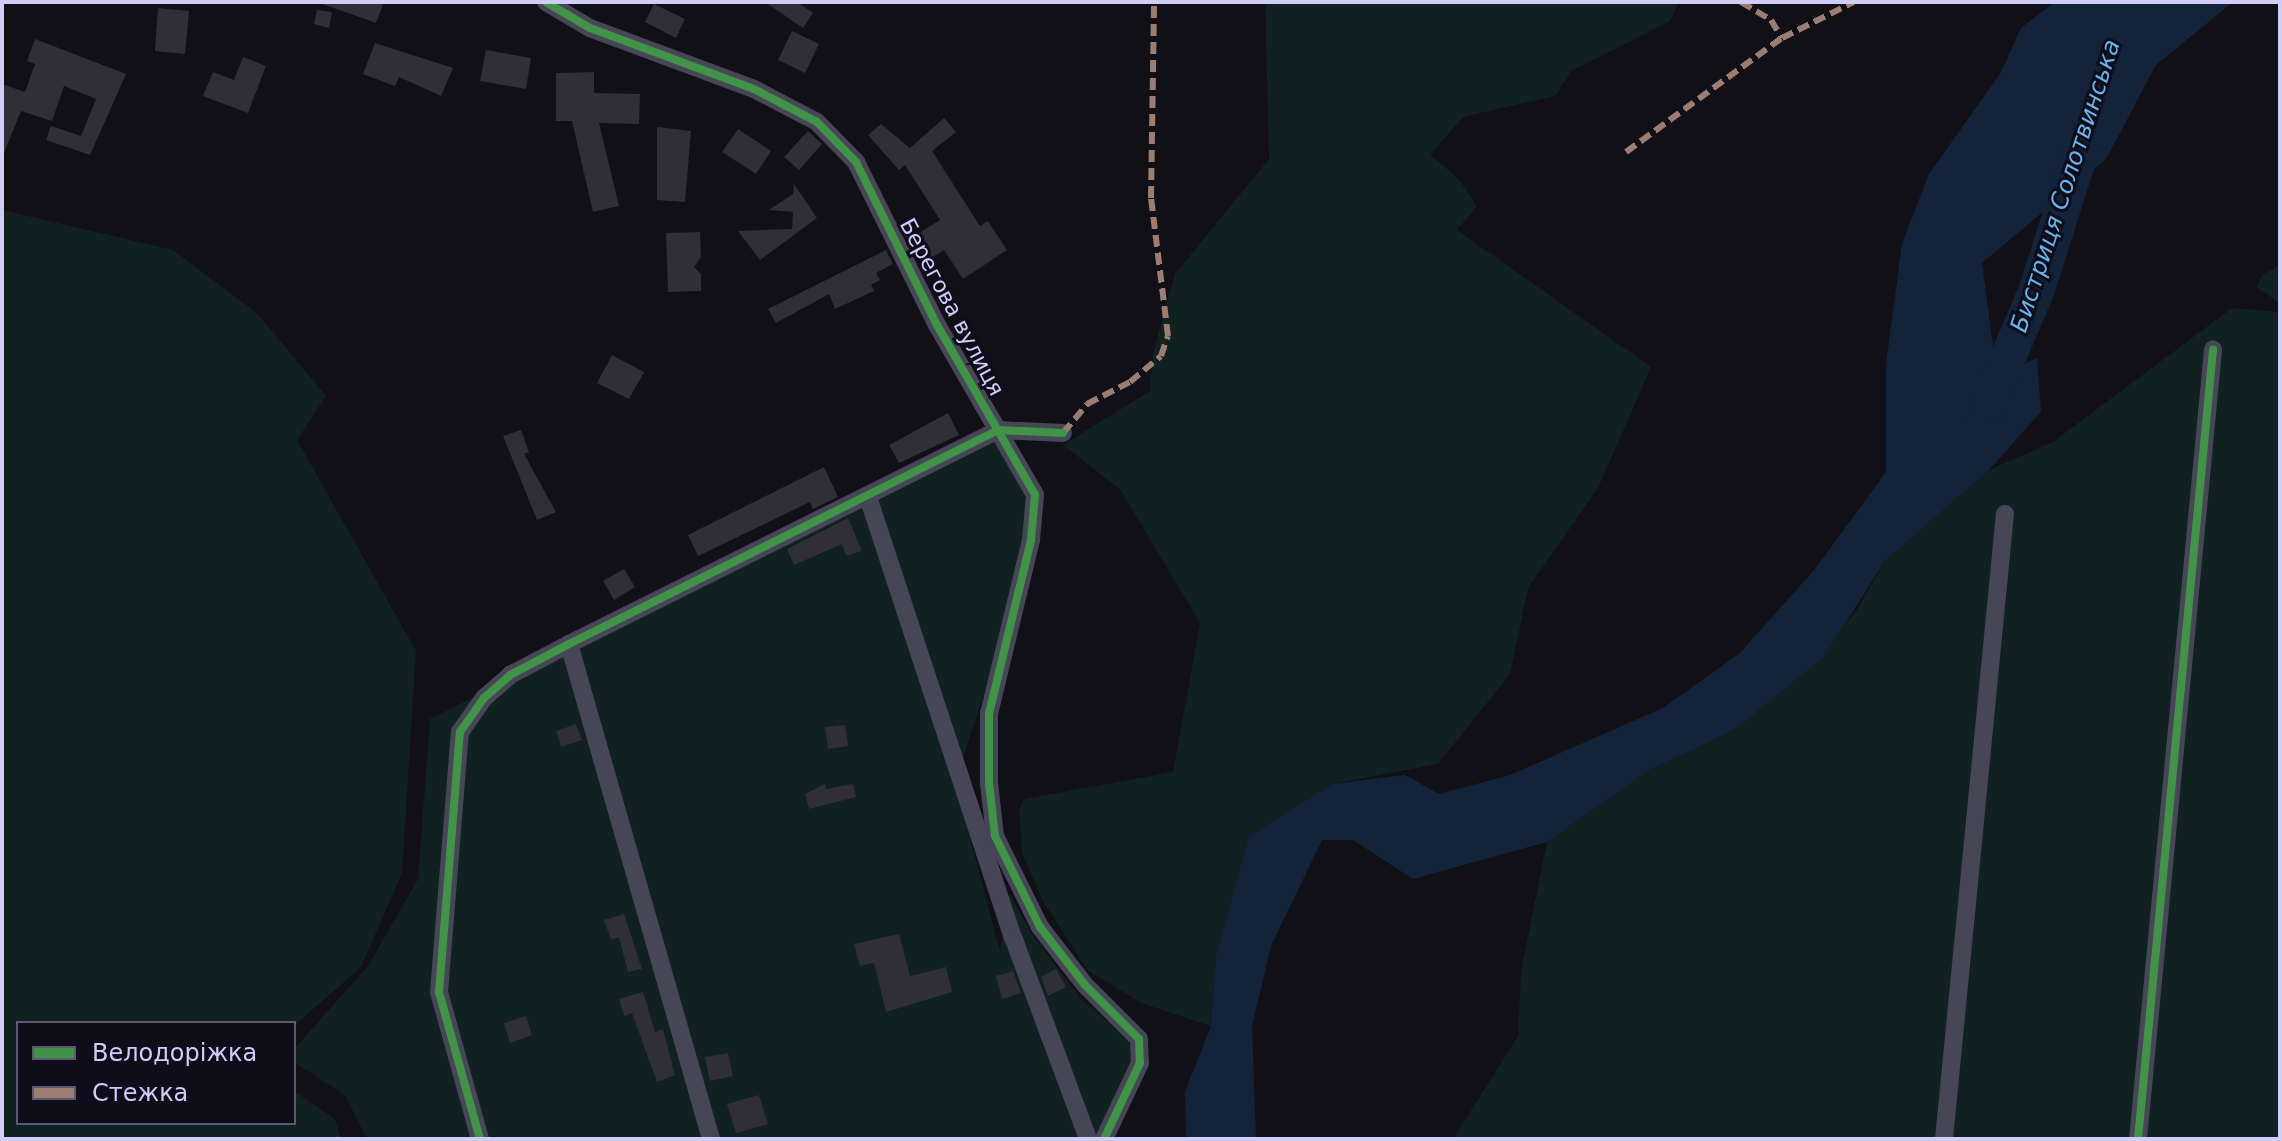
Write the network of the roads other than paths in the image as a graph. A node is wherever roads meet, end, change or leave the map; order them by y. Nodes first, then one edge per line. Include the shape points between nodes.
1 (546, 2) edge
2 (2213, 350) dead end
3 (998, 430) junction
4 (1063, 433) dead end
5 (868, 497) junction
6 (2005, 514) dead end
7 (569, 644) junction
8 (480, 1139) edge
9 (711, 1139) edge
10 (1088, 1139) edge
11 (1104, 1139) edge
12 (1944, 1139) edge
13 (2138, 1139) edge

1 - 3 street, Берегова вулиця via 590,28 754,89 817,122 856,162 937,325
2 - 13 street
3 - 4 street
3 - 5 street
3 - 11 street, Берегова вулиця via 1035,495 1031,540 989,713 995,836 1040,927 1085,985 1139,1039 1140,1063
5 - 7 street
5 - 10 street via 1013,937
6 - 12 street
7 - 8 street via 510,675 484,698 460,732 439,992
7 - 9 street

